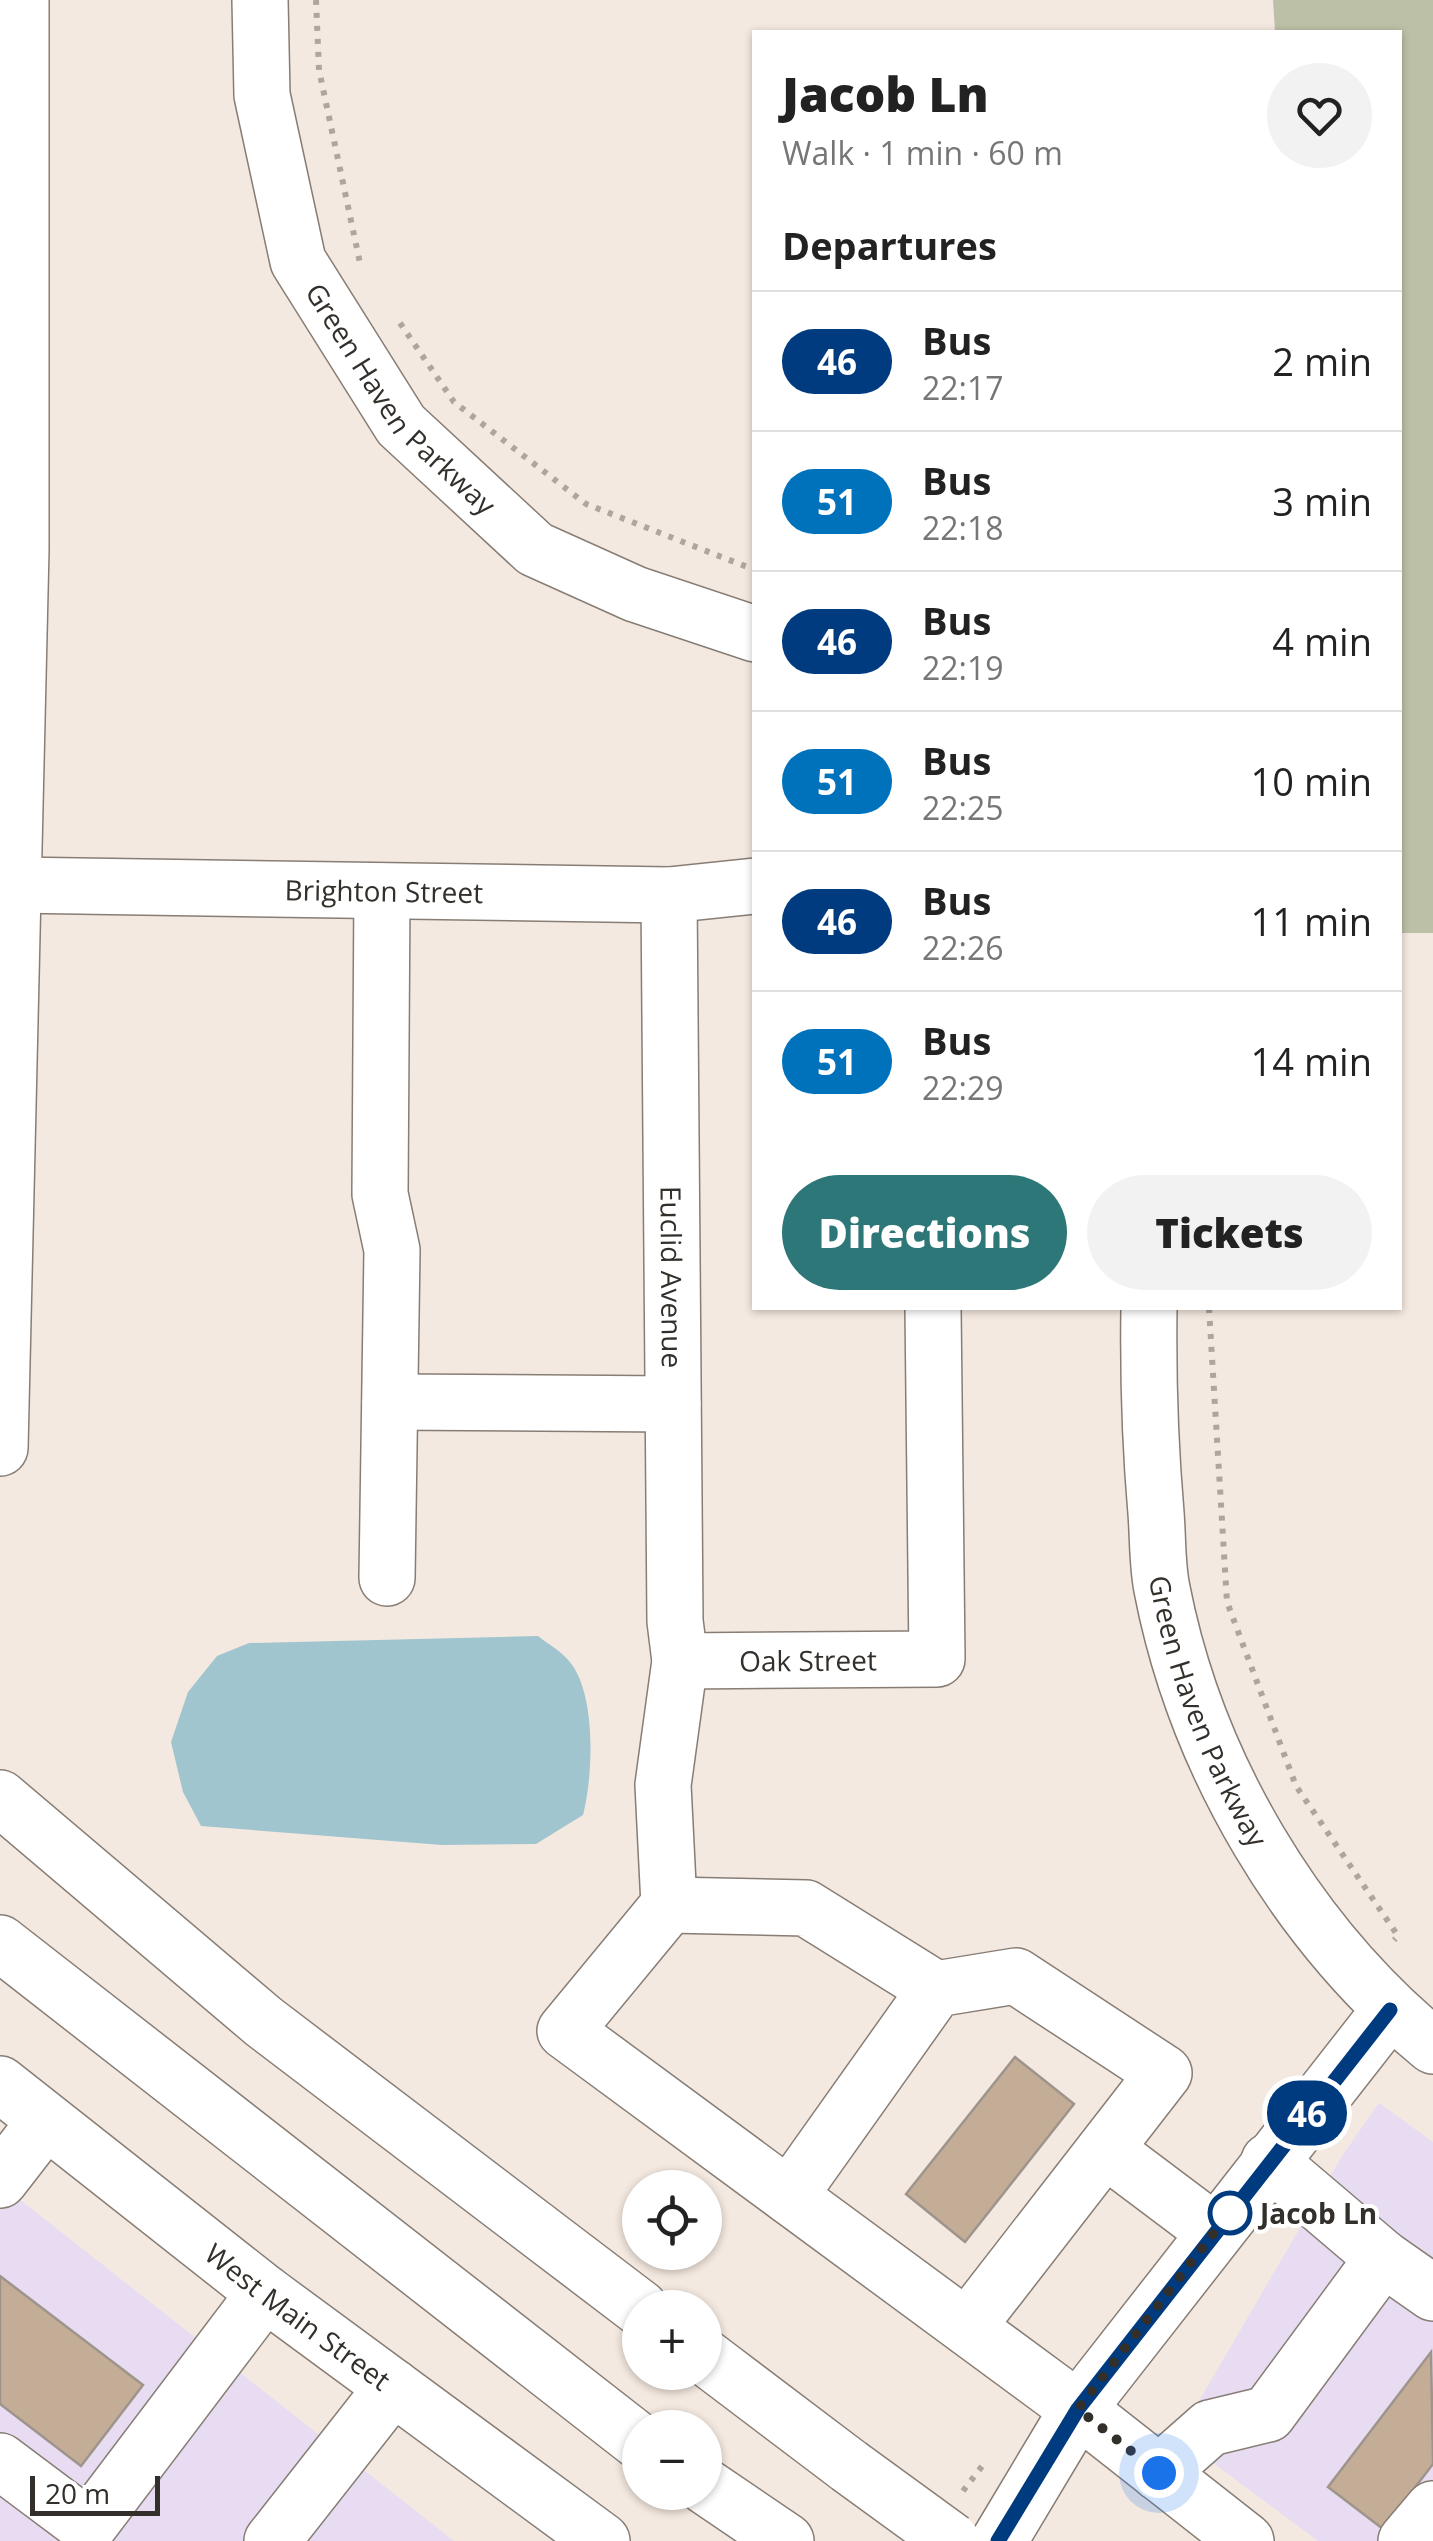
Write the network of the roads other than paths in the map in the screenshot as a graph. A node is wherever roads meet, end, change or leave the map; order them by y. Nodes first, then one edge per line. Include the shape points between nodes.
1 (260, 0) edge
2 (14, 31) edge
3 (10, 498) edge
4 (752, 633) edge
5 (8, 806) edge
6 (14, 885) junction
7 (752, 886) edge
8 (382, 891) junction
9 (669, 895) junction
10 (933, 1310) edge
11 (1150, 1310) edge
12 (390, 1402) junction
13 (674, 1404) junction
14 (0, 1448) edge
15 (387, 1578) dead end
16 (680, 1661) junction
17 (0, 1798) edge
18 (669, 1905) junction
19 (0, 1942) edge
20 (936, 1989) junction
21 (1390, 2010) junction
22 (1433, 2046) edge
23 (0, 2084) edge
24 (44, 2122) junction
25 (1106, 2150) junction
26 (1269, 2161) junction
27 (0, 2180) edge
28 (788, 2196) junction
29 (1215, 2232) junction
30 (1383, 2258) junction
31 (265, 2292) junction
32 (1433, 2293) edge
33 (622, 2294) edge
34 (967, 2327) junction
35 (722, 2369) edge
36 (393, 2386) junction
37 (1078, 2409) junction
38 (622, 2428) edge
39 (0, 2461) edge
40 (1159, 2473) junction
41 (722, 2498) edge
42 (1433, 2509) edge
43 (572, 2532) edge
44 (272, 2541) edge
45 (786, 2541) edge
46 (952, 2541) edge
47 (998, 2541) edge
48 (1246, 2541) edge
49 (1406, 2541) edge

1 - 4 main road, Green Haven Parkway via 262,96 298,261 401,425 535,548 635,594
2 - 3 main road
3 - 5 main road
5 - 6 main road
6 - 8 main road, Brighton Street
6 - 14 main road
7 - 9 main road, Brighton Street
8 - 9 main road, Brighton Street
8 - 12 main road via 380,1194 392,1250
9 - 13 main road, Euclid Avenue
10 - 16 main road, Oak Street via 937,1658
11 - 21 main road, Green Haven Parkway via 1147,1403 1162,1588 1188,1680 1269,1864
12 - 13 main road
12 - 15 main road
13 - 16 main road, Euclid Avenue
16 - 18 main road, Euclid Avenue via 663,1785
17 - 33 main road via 264,2022
18 - 20 main road via 806,1908
18 - 28 main road via 565,2031
19 - 38 main road
20 - 25 main road via 1016,1976 1164,2073
20 - 28 main road
21 - 22 main road, Green Haven Parkway
21 - 26 main road
23 - 24 main road, West Main Street
24 - 27 main road
24 - 31 main road, West Main Street
25 - 29 main road
25 - 34 main road
26 - 29 main road
26 - 30 main road
28 - 34 main road
29 - 37 main road
30 - 32 main road
30 - 40 main road via 1268,2414 1210,2428
31 - 36 main road, West Main Street
31 - 39 main road via 88,2526
34 - 37 main road
35 - 46 main road, bridge
36 - 43 main road, West Main Street
36 - 44 main road
37 - 40 main road
37 - 47 main road
40 - 48 main road
41 - 45 main road
42 - 49 main road

